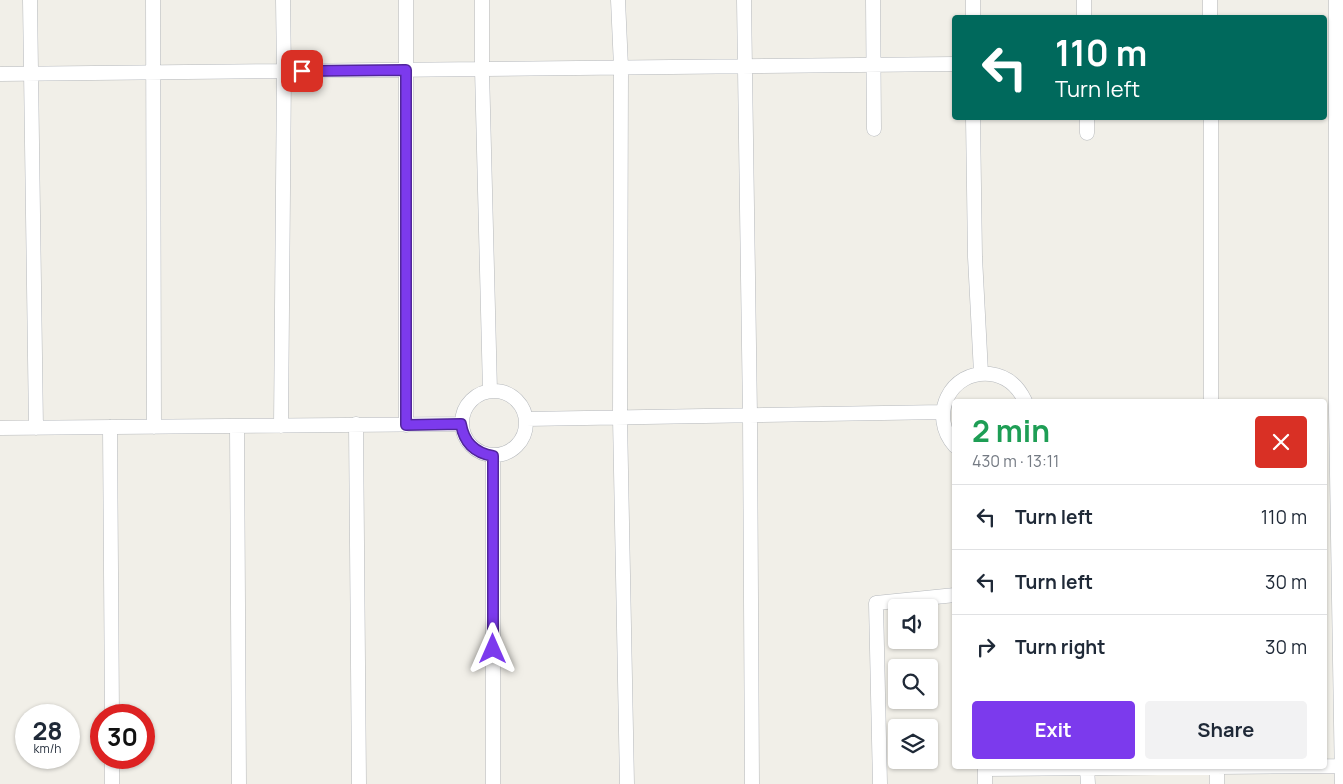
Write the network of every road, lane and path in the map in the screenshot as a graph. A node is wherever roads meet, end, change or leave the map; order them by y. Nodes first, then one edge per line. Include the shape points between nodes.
1 (30, 0) edge
2 (153, 0) edge
3 (283, 0) edge
4 (406, 0) edge
5 (482, 0) edge
6 (618, 0) edge
7 (744, 0) edge
8 (873, 0) edge
9 (973, 0) edge
10 (1084, 0) edge
11 (1210, 0) edge
12 (1336, 0) edge
13 (973, 15) edge
14 (1084, 15) edge
15 (1210, 15) edge
16 (1335, 62) edge
17 (952, 64) edge
18 (874, 65) junction
19 (745, 66) junction
20 (621, 67) junction
21 (482, 69) junction
22 (406, 70) junction
23 (284, 71) junction
24 (153, 72) junction
25 (0, 74) edge
26 (30, 74) junction
27 (973, 120) edge
28 (1086, 120) edge
29 (1211, 120) edge
30 (874, 129) dead end
31 (1087, 133) dead end
32 (981, 374) junction
33 (490, 391) junction
34 (1024, 399) edge
35 (1211, 399) edge
36 (943, 412) junction
37 (1335, 412) edge
38 (750, 416) junction
39 (620, 418) junction
40 (526, 420) junction
41 (356, 424) junction
42 (461, 424) junction
43 (406, 425) junction
44 (237, 426) junction
45 (281, 426) junction
46 (110, 427) junction
47 (154, 427) junction
48 (0, 428) edge
49 (36, 428) junction
50 (952, 442) edge
51 (493, 456) junction
52 (952, 595) edge
53 (112, 704) edge
54 (1327, 766) edge
55 (1342, 766) edge
56 (112, 769) edge
57 (985, 769) edge
58 (1087, 769) edge
59 (1217, 769) edge
60 (112, 784) edge
61 (240, 784) edge
62 (359, 784) edge
63 (493, 784) edge
64 (627, 784) edge
65 (752, 784) edge
66 (880, 784) edge
67 (985, 784) edge
68 (1088, 784) edge
69 (1217, 784) edge
70 (1342, 784) edge

1 - 26 street
2 - 24 street
3 - 23 street
4 - 22 street
5 - 21 street
6 - 20 street
7 - 19 street
8 - 18 street
9 - 13 street
10 - 14 street
11 - 15 street
12 - 16 street
16 - 37 street
17 - 18 street
18 - 19 street
18 - 30 street
19 - 20 street
19 - 38 street
20 - 21 street
20 - 39 street
21 - 22 street
21 - 33 street
22 - 23 street
22 - 43 street
23 - 24 street
23 - 45 street
24 - 26 street
24 - 47 street
25 - 26 street
26 - 49 street
27 - 32 street
28 - 31 street
29 - 35 street
32 - 34 street via 1004,378 1016,387
32 - 36 street via 954,387 946,398
33 - 40 street via 504,392 517,400
33 - 42 street via 482,392 469,402
36 - 38 street
36 - 50 street via 944,427
37 - 55 street
38 - 39 street
38 - 65 street
39 - 40 street
39 - 64 street
40 - 51 street via 524,435 515,448
41 - 43 street
41 - 45 street
41 - 62 street
42 - 43 street
42 - 51 street via 471,446
44 - 45 street
44 - 47 street
44 - 61 street
46 - 47 street
46 - 49 street
46 - 53 street
48 - 49 street
51 - 63 street
52 - 66 street via 876,602
54 - 55 street
55 - 70 street
56 - 60 street
57 - 67 street
58 - 68 street
59 - 69 street

